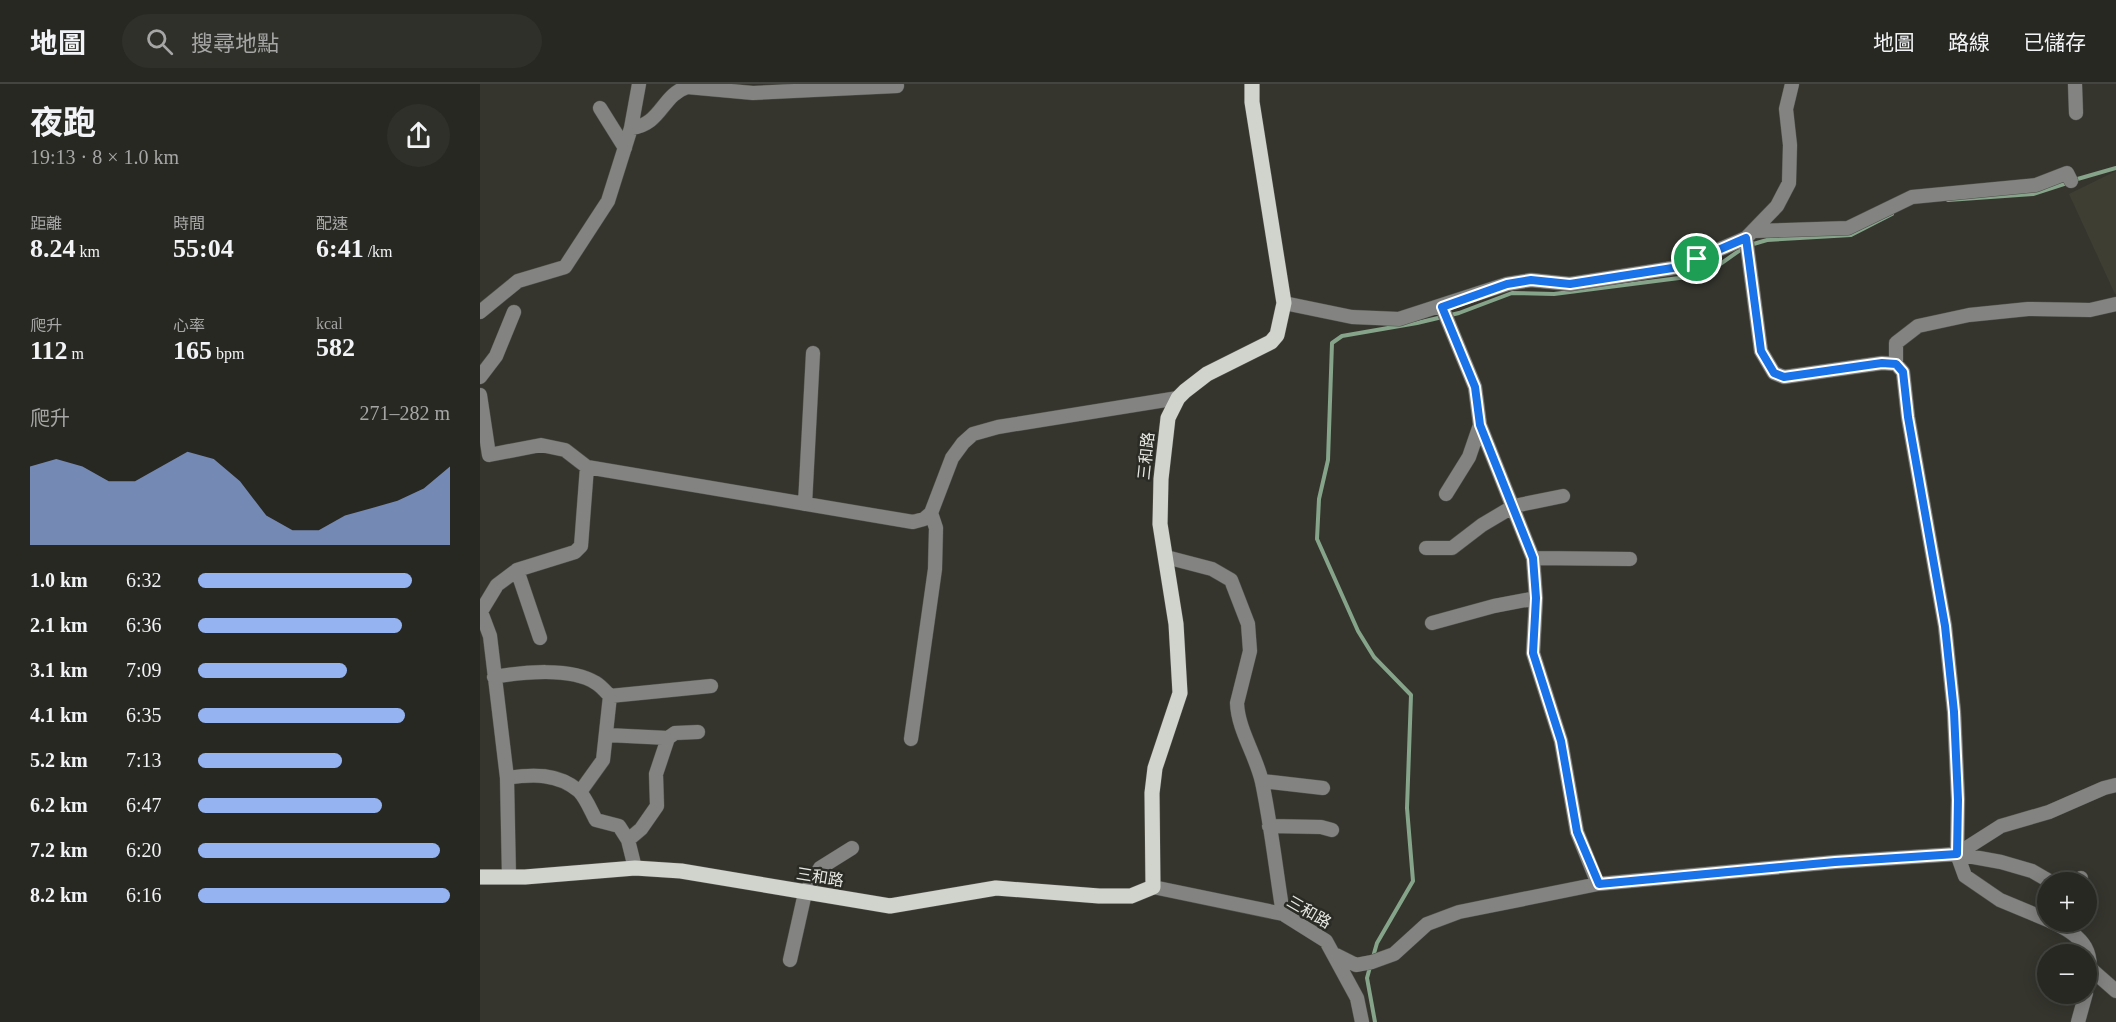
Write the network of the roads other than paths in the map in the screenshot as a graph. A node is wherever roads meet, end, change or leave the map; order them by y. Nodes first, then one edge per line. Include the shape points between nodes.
1 (639, 84) edge
2 (1252, 84) edge
3 (1792, 84) edge
4 (2075, 84) edge
5 (897, 86) dead end
6 (600, 108) dead end
7 (2076, 113) dead end
8 (631, 128) junction
9 (625, 148) junction
10 (2071, 181) dead end
11 (1750, 235) junction
12 (1284, 303) junction
13 (2116, 304) edge
14 (1442, 307) junction
15 (480, 312) edge
16 (514, 312) dead end
17 (813, 352) dead end
18 (1896, 364) junction
19 (480, 377) edge
20 (480, 395) edge
21 (1178, 398) junction
22 (1480, 425) junction
23 (485, 456) edge
24 (587, 467) junction
25 (1446, 494) dead end
26 (1563, 496) dead end
27 (805, 504) junction
28 (1514, 506) junction
29 (931, 513) junction
30 (1426, 548) dead end
31 (1166, 557) junction
32 (1533, 558) junction
33 (1630, 559) dead end
34 (517, 570) junction
35 (1536, 598) junction
36 (481, 613) edge
37 (1431, 623) dead end
38 (540, 638) dead end
39 (494, 677) junction
40 (711, 687) dead end
41 (610, 696) junction
42 (698, 732) dead end
43 (607, 735) junction
44 (668, 738) junction
45 (911, 740) dead end
46 (507, 778) junction
47 (1262, 782) junction
48 (2116, 785) edge
49 (1323, 788) dead end
50 (580, 792) junction
51 (1269, 826) junction
52 (1332, 830) dead end
53 (628, 840) junction
54 (852, 848) dead end
55 (1957, 854) junction
56 (635, 868) junction
57 (2037, 874) edge
58 (480, 877) edge
59 (509, 877) junction
60 (1599, 884) junction
61 (1153, 887) junction
62 (805, 893) junction
63 (1283, 914) junction
64 (2037, 915) edge
65 (2072, 932) edge
66 (2082, 944) edge
67 (1336, 955) junction
68 (790, 960) dead end
69 (2097, 974) edge
70 (2116, 991) edge
71 (2083, 1004) edge
72 (1362, 1022) edge
73 (2078, 1022) edge

1 - 8 street
2 - 12 main road, 三和路
3 - 11 street via 1786,109 1790,183 1777,206
4 - 7 street
5 - 8 street via 753,93 687,87 677,90 644,127
6 - 9 street
8 - 9 street
9 - 15 street via 608,201 565,267 518,281
10 - 11 street via 2067,173 2036,185 1912,197 1848,228
11 - 14 street via 1679,267 1570,284 1531,280 1507,284
11 - 18 street via 1761,351 1774,373 1784,377
12 - 14 street via 1352,317 1399,319
12 - 21 main road, 三和路 via 1277,335 1271,342 1207,374
13 - 18 street via 2090,310 2028,309 1969,315 1918,326 1896,344
14 - 22 street via 1475,387
16 - 19 street via 496,356
17 - 27 street
18 - 55 street via 1903,372 1945,626 1954,712
20 - 23 street
21 - 29 street via 973,434 952,458
21 - 31 main road, 三和路 via 1168,418 1161,479 1160,524
22 - 25 street via 1469,457
22 - 28 street
23 - 24 street via 541,445 565,450
24 - 27 street
24 - 34 street via 581,546 575,552
26 - 28 street
27 - 29 street via 913,522
28 - 30 street via 1458,545
28 - 32 street
29 - 45 street via 936,528 935,569
31 - 47 street via 1212,569 1231,580 1240,600 1248,624 1250,651 1236,703
31 - 61 main road, 三和路 via 1176,624 1180,693 1155,768
32 - 33 street
32 - 35 street
34 - 36 street via 497,585
34 - 38 street
35 - 37 street
35 - 60 street via 1533,653 1561,741 1577,832
36 - 39 street via 490,636
39 - 41 street via 523,672 564,673 596,682
39 - 46 street
40 - 41 street
41 - 43 street
42 - 44 street via 675,733
43 - 44 street
43 - 50 street via 603,760
44 - 53 street via 657,774 657,806
46 - 50 street via 534,774 562,780
46 - 59 street
47 - 49 street
47 - 51 street
48 - 55 street via 2001,826
50 - 53 street via 596,820 619,826
51 - 52 street
51 - 63 street
53 - 56 street
54 - 62 street via 820,868
55 - 57 street
55 - 60 street
55 - 64 street via 1965,876 2000,900
56 - 59 main road, 三和路
56 - 62 main road, 三和路 via 681,871
58 - 59 main road, 三和路
60 - 67 street via 1459,912 1427,924 1394,954 1372,962 1356,965
61 - 62 main road, 三和路 via 1131,896 996,888 890,906
61 - 63 street, 三和路
62 - 68 street
63 - 67 street, 三和路 via 1326,941
65 - 66 street
67 - 72 street, 三和路 via 1357,998
69 - 70 street
71 - 73 street

